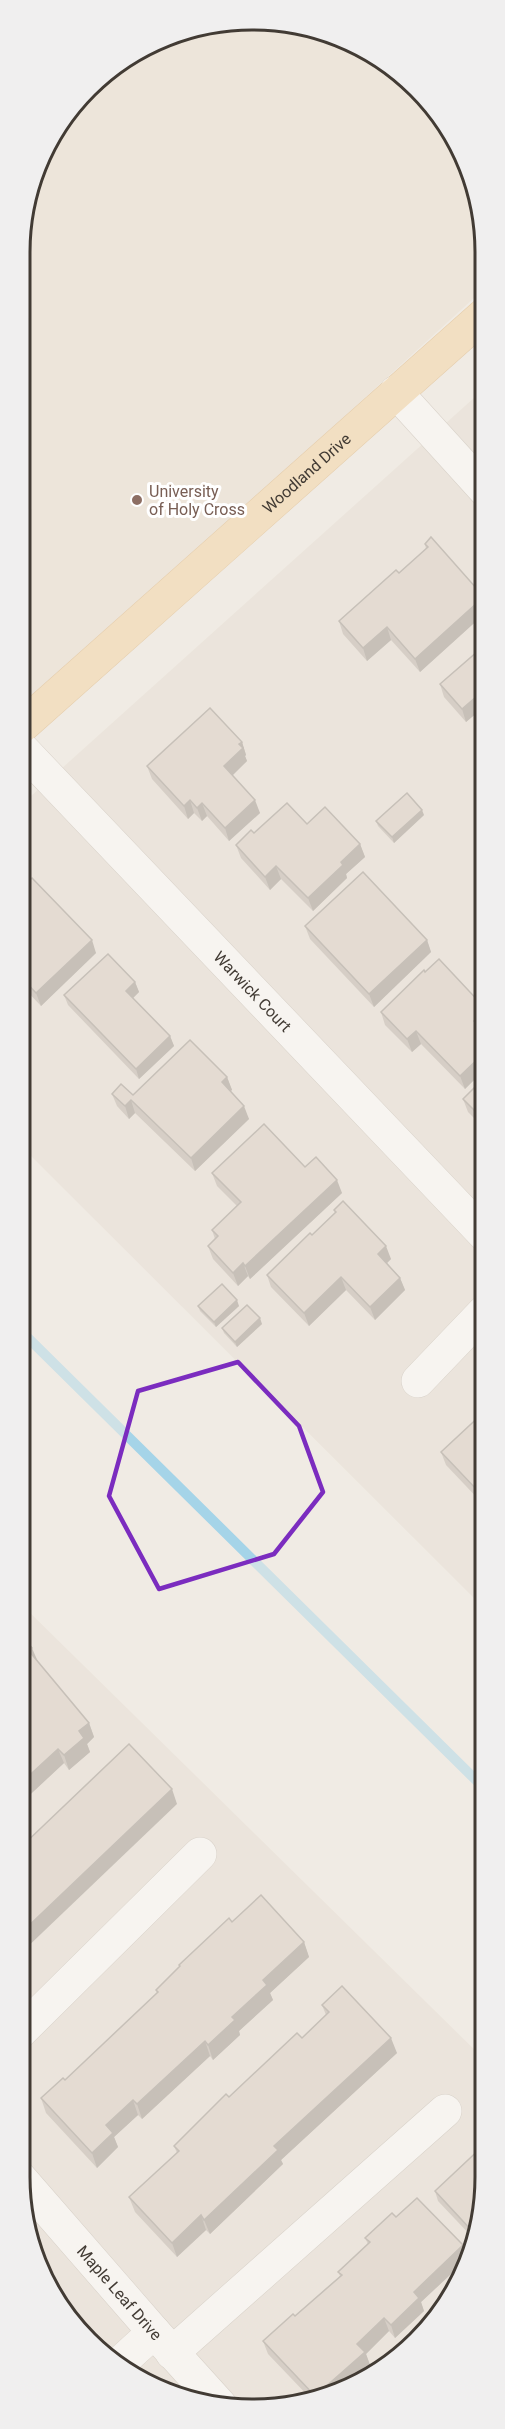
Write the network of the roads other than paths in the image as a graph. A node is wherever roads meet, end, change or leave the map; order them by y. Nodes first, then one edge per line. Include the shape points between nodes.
1 (475, 323) edge
2 (396, 392) junction
3 (475, 479) edge
4 (30, 719) edge
5 (30, 757) edge
6 (475, 1225) edge
7 (475, 1321) edge
8 (418, 1381) dead end
9 (200, 1854) dead end
10 (30, 2022) edge
11 (444, 2111) dead end
12 (30, 2189) edge
13 (163, 2342) junction
14 (126, 2360) edge
15 (211, 2395) edge

1 - 2 main road, Woodland Drive
2 - 3 street
2 - 4 main road, Woodland Drive
5 - 6 street, Warwick Court
7 - 8 street
9 - 10 street
11 - 13 street
12 - 13 street, Maple Leaf Drive
13 - 14 street
13 - 15 street, Maple Leaf Drive

